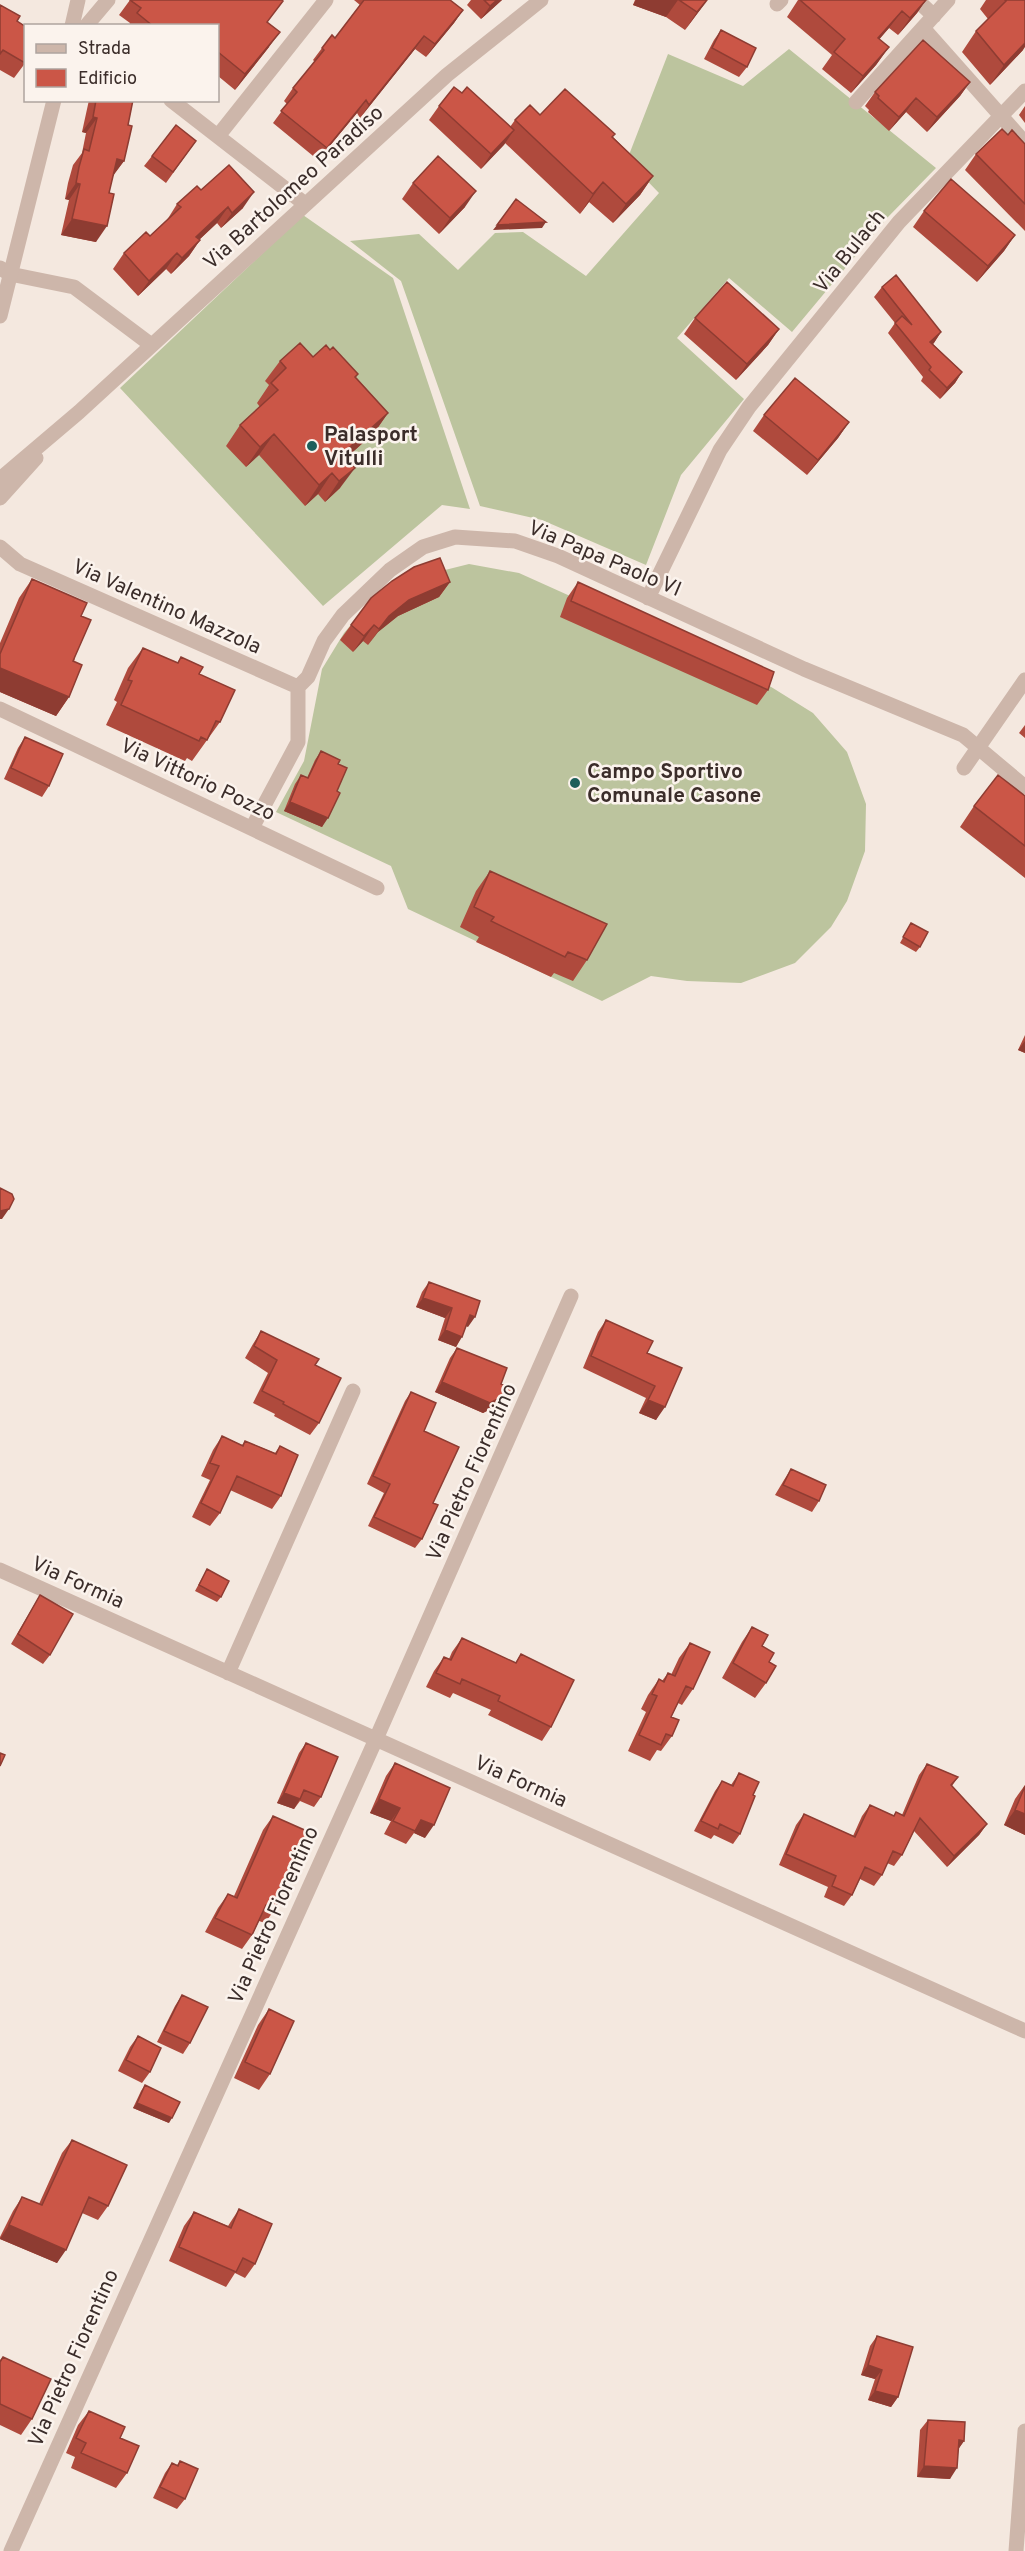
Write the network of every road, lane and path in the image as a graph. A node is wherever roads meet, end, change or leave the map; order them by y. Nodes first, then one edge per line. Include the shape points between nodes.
1 (78, 0) edge
2 (108, 0) edge
3 (326, 0) edge
4 (541, 0) edge
5 (917, 0) edge
6 (948, 0) edge
7 (934, 16) junction
8 (72, 24) edge
9 (88, 24) edge
10 (923, 28) junction
11 (1025, 91) edge
12 (53, 102) edge
13 (174, 102) edge
14 (856, 102) dead end
15 (1001, 115) junction
16 (218, 136) junction
17 (1025, 143) edge
18 (305, 204) junction
19 (5, 271) edge
20 (0, 316) edge
21 (150, 344) junction
22 (79, 412) junction
23 (0, 479) edge
24 (0, 498) edge
25 (0, 547) edge
26 (20, 564) junction
27 (0, 565) edge
28 (648, 598) junction
29 (1025, 680) edge
30 (298, 687) junction
31 (0, 708) edge
32 (978, 748) junction
33 (964, 768) dead end
34 (1025, 787) edge
35 (252, 828) junction
36 (377, 888) dead end
37 (571, 1296) dead end
38 (352, 1391) dead end
39 (0, 1570) edge
40 (228, 1673) junction
41 (376, 1739) junction
42 (1025, 2031) edge
43 (1025, 2431) edge
44 (11, 2551) edge
45 (1016, 2551) edge

1 - 8 street
2 - 9 street
3 - 16 street
4 - 18 street, Via Bartolomeo Paradiso via 447,75
5 - 7 street
6 - 7 street
7 - 10 street
10 - 14 street
10 - 15 street
11 - 15 street, Via Bulach
12 - 19 street
13 - 16 street
15 - 17 street
15 - 28 street, Via Bulach via 899,222 749,407 720,450
16 - 18 street
18 - 21 street, Via Bartolomeo Paradiso
19 - 20 street
19 - 21 street via 74,288
21 - 22 street, Via Bartolomeo Paradiso
22 - 23 street, Via Bartolomeo Paradiso
22 - 24 street, Via Bartolomeo Paradiso
25 - 26 street, Via Valentino Mazzola
26 - 27 street, Via Valentino Mazzola
26 - 30 street, Via Valentino Mazzola
28 - 30 street, Via Papa Paolo VI via 558,556 515,541 455,537 423,548 390,570 362,596 324,642 308,677
28 - 32 street, Via Papa Paolo VI via 963,735
29 - 32 street
30 - 35 street via 298,742
31 - 35 street, Via Vittorio Pozzo
32 - 33 street
32 - 34 street, Via Papa Paolo VI
35 - 36 street, Via Vittorio Pozzo
37 - 41 street, Via Pietro Fiorentino
38 - 40 street
39 - 40 street, Via Formia
40 - 41 street, Via Formia
41 - 42 street, Via Formia
41 - 44 street, Via Pietro Fiorentino
43 - 45 street

